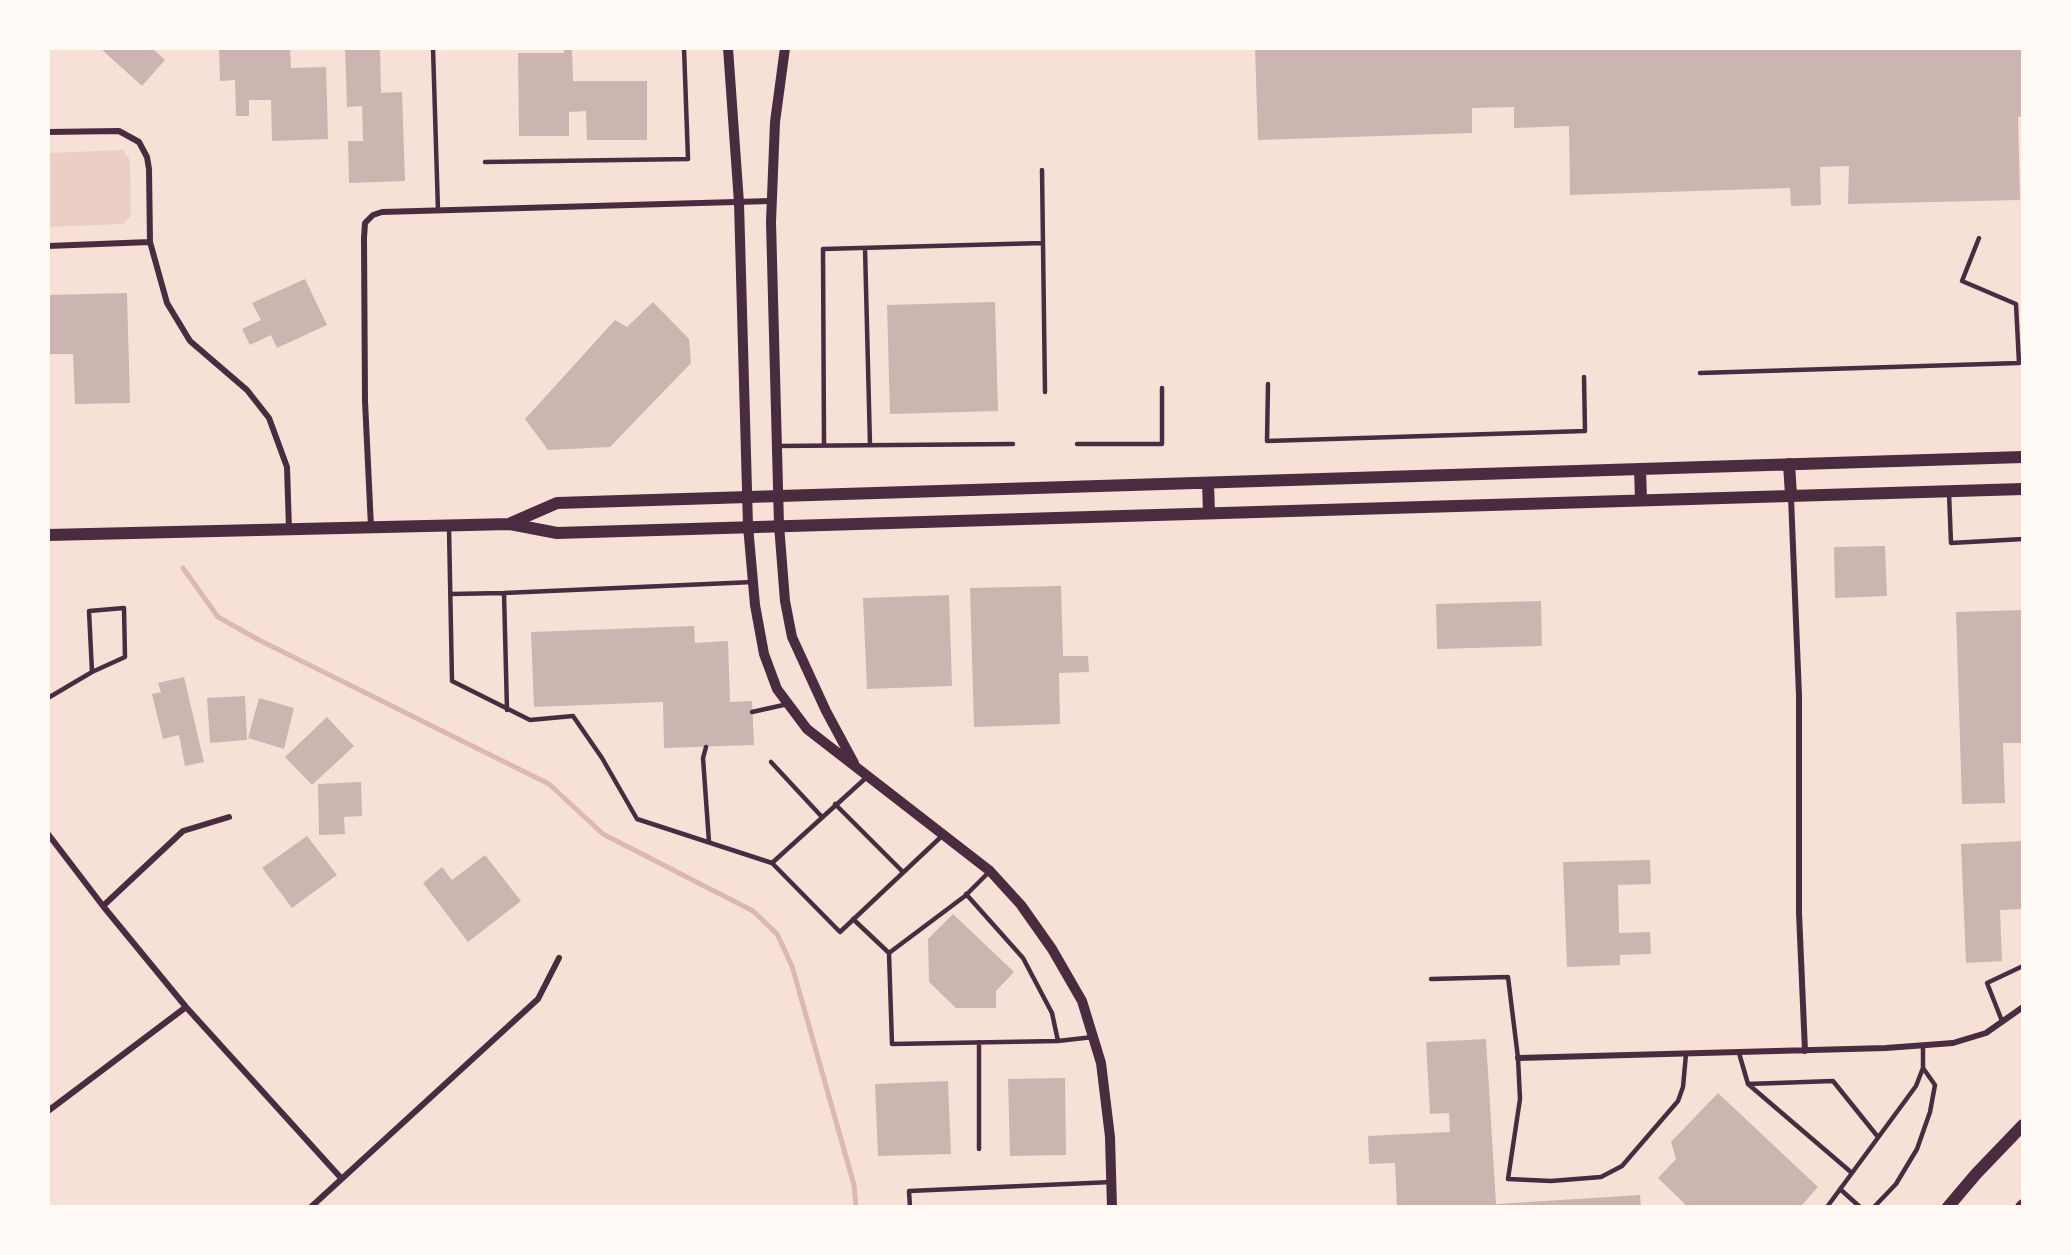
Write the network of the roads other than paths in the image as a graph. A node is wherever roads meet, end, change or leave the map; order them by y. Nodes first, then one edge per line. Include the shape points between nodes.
1 (433, 48) edge
2 (684, 48) edge
3 (728, 48) edge
4 (786, 48) edge
5 (48, 132) edge
6 (485, 162) dead end
7 (1042, 170) dead end
8 (771, 201) junction
9 (739, 203) junction
10 (438, 211) junction
11 (1980, 238) dead end
12 (150, 242) junction
13 (1043, 243) junction
14 (48, 246) edge
15 (865, 248) junction
16 (1700, 373) dead end
17 (1584, 377) dead end
18 (1268, 384) dead end
19 (1161, 388) dead end
20 (1045, 392) dead end
21 (1012, 444) dead end
22 (1077, 444) dead end
23 (824, 445) junction
24 (870, 445) junction
25 (777, 446) junction
26 (2023, 457) edge
27 (1789, 464) junction
28 (1640, 469) junction
29 (1208, 483) junction
30 (2023, 489) edge
31 (1949, 490) junction
32 (1791, 495) junction
33 (747, 497) junction
34 (778, 497) junction
35 (1641, 500) junction
36 (1209, 513) junction
37 (510, 524) junction
38 (449, 525) junction
39 (779, 525) junction
40 (748, 526) junction
41 (371, 527) junction
42 (289, 529) junction
43 (48, 536) edge
44 (2023, 539) edge
45 (753, 582) junction
46 (504, 593) junction
47 (451, 594) junction
48 (92, 672) junction
49 (48, 698) edge
50 (788, 704) junction
51 (507, 710) junction
52 (752, 712) dead end
53 (706, 747) dead end
54 (771, 762) dead end
55 (856, 766) junction
56 (868, 776) junction
57 (836, 804) junction
58 (229, 817) dead end
59 (822, 817) junction
60 (48, 834) edge
61 (943, 835) junction
62 (709, 842) junction
63 (772, 863) junction
64 (903, 872) junction
65 (990, 872) junction
66 (966, 894) junction
67 (103, 906) junction
68 (853, 919) junction
69 (889, 953) junction
70 (559, 958) dead end
71 (2023, 966) edge
72 (1431, 979) dead end
73 (186, 1006) junction
74 (2023, 1007) edge
75 (2002, 1021) junction
76 (1094, 1037) junction
77 (1058, 1041) junction
78 (979, 1042) junction
79 (1923, 1045) junction
80 (1805, 1051) junction
81 (1739, 1053) junction
82 (1686, 1054) junction
83 (1518, 1058) junction
84 (1923, 1068) junction
85 (1748, 1083) junction
86 (48, 1111) edge
87 (2023, 1125) edge
88 (1878, 1137) junction
89 (979, 1149) dead end
90 (1852, 1173) junction
91 (341, 1178) junction
92 (1112, 1182) junction
93 (1840, 1189) junction
94 (311, 1207) edge
95 (910, 1207) edge
96 (1112, 1207) edge
97 (1827, 1207) edge
98 (1860, 1207) edge
99 (1874, 1207) edge
100 (1948, 1207) edge

1 - 10 lane
2 - 6 lane via 688,159
3 - 9 street
4 - 8 street via 775,122
5 - 12 street via 119,131 139,142 149,169
7 - 13 lane
8 - 9 street
8 - 25 street
9 - 10 street
9 - 33 street
10 - 41 street via 382,212 365,223 365,401
11 - 16 lane via 1962,281 2016,304 2019,363
12 - 14 street
12 - 42 street via 167,303 190,341 247,390 269,418 287,467
13 - 15 lane
13 - 20 lane
15 - 23 lane via 823,249
15 - 24 lane
17 - 18 lane via 1585,432 1267,441
19 - 22 lane via 1162,444
21 - 24 lane
23 - 24 lane
23 - 25 lane
25 - 34 street
26 - 27 main road
27 - 28 main road
27 - 32 main road
28 - 29 main road
28 - 35 main road
29 - 34 main road
29 - 36 main road
30 - 31 main road
31 - 32 main road
31 - 44 lane via 1951,543
32 - 35 main road
32 - 80 street via 1799,696 1798,913
33 - 34 main road
33 - 37 main road via 556,504
33 - 40 street
34 - 39 street
35 - 36 main road
36 - 39 main road
37 - 38 main road
37 - 40 main road via 557,533
38 - 41 main road
38 - 47 lane
39 - 40 main road
39 - 55 street via 792,637
40 - 45 street
41 - 42 main road
42 - 43 main road
45 - 46 lane
45 - 50 street via 764,654
46 - 47 lane
46 - 51 lane
47 - 51 lane via 453,681
48 - 48 lane via 89,611 124,608 125,657
48 - 49 lane
50 - 52 lane
50 - 55 street via 807,729
51 - 62 lane via 530,720 573,716 637,819
53 - 62 lane via 703,758
54 - 59 lane
55 - 56 street
56 - 57 lane
56 - 61 street
57 - 59 lane
57 - 64 lane
58 - 67 street via 183,831
59 - 63 lane
60 - 67 street
61 - 64 lane
61 - 65 street
62 - 63 lane
63 - 68 lane via 840,932
64 - 68 lane
65 - 66 lane
65 - 76 street via 1021,905 1052,949 1082,1001
66 - 69 lane
66 - 77 lane via 1023,958 1052,1013
67 - 73 street
68 - 69 lane
69 - 78 lane via 892,1044
70 - 91 street via 538,999
71 - 75 lane via 1987,983
72 - 83 lane via 1508,977
73 - 86 street
73 - 91 street
74 - 75 street
75 - 79 street via 1971,1039
76 - 77 lane
76 - 92 street via 1101,1063
77 - 78 lane
78 - 89 lane
79 - 80 street
79 - 84 lane
80 - 81 street
81 - 82 street
81 - 85 lane
82 - 83 street
82 - 83 lane via 1678,1101 1622,1166 1601,1176 1551,1181 1509,1179 1520,1099
84 - 88 lane via 1916,1086
84 - 99 lane via 1935,1084 1930,1112 1912,1158 1896,1184
85 - 88 lane via 1833,1082
85 - 90 lane
87 - 100 main road
88 - 90 lane
90 - 93 lane
91 - 94 street
92 - 95 lane via 909,1191
92 - 96 street
93 - 97 lane
93 - 98 lane

